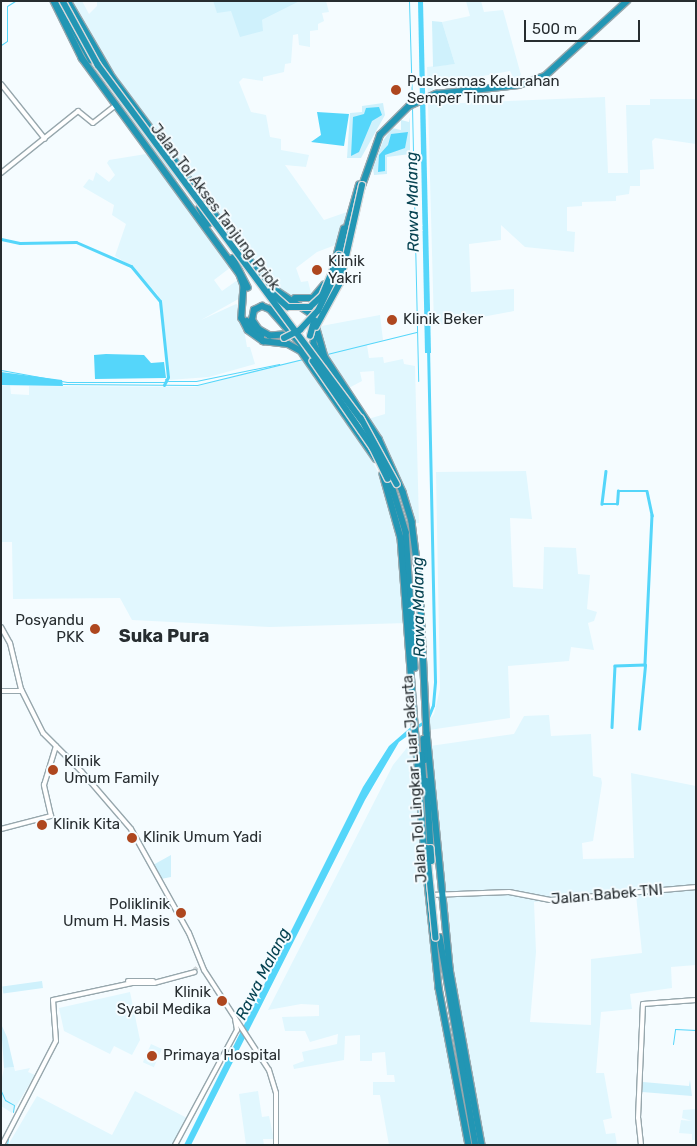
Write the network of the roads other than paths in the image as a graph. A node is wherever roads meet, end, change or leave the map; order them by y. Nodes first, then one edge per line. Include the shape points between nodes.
1 (54, 1) edge
2 (61, 1) edge
3 (68, 1) edge
4 (622, 1) edge
5 (627, 1) edge
6 (1, 84) edge
7 (116, 105) junction
8 (45, 139) junction
9 (182, 172) junction
10 (1, 173) edge
11 (173, 180) junction
12 (190, 182) junction
13 (361, 185) junction
14 (180, 190) junction
15 (200, 208) junction
16 (239, 255) junction
17 (341, 256) junction
18 (277, 292) junction
19 (300, 327) junction
20 (302, 345) junction
21 (312, 359) junction
22 (359, 409) junction
23 (348, 417) junction
24 (362, 420) junction
25 (355, 428) junction
26 (389, 487) junction
27 (415, 547) junction
28 (408, 619) junction
29 (1, 627) edge
30 (417, 636) junction
31 (414, 667) junction
32 (1, 691) edge
33 (22, 691) junction
34 (422, 735) junction
35 (56, 746) junction
36 (1, 829) edge
37 (441, 885) junction
38 (428, 886) junction
39 (696, 887) edge
40 (442, 894) junction
41 (428, 895) junction
42 (203, 967) junction
43 (696, 1000) edge
44 (229, 1007) junction
45 (2, 1143) edge
46 (175, 1145) edge
47 (276, 1145) edge
48 (469, 1145) edge
49 (475, 1145) edge
50 (482, 1145) edge
51 (642, 1145) edge

1 - 7 highway via 80,55
2 - 15 highway, Jalan Tol Akses Tanjung Priok, bridge via 80,45
2 - 16 highway, Jalan Tol Akses Tanjung Priok, bridge via 95,61
3 - 9 highway via 90,44
4 - 13 highway via 544,72 518,82 435,91 399,108 374,140
5 - 13 highway via 546,76 519,85 436,94 409,106 380,136
6 - 8 street
7 - 8 street via 93,123 78,111
7 - 11 highway
8 - 10 street
9 - 11 highway via 182,178
9 - 12 highway
11 - 14 highway
12 - 14 highway via 181,184
12 - 18 highway
13 - 17 highway, bridge
13 - 18 highway, bridge via 329,276 318,294 308,299
13 - 22 highway, bridge via 340,283 314,332 317,350
14 - 23 highway via 241,277 242,314 248,330 263,341 288,344 301,351
15 - 19 highway, bridge via 245,275 245,313 252,329 266,338 277,340
15 - 20 highway, Jalan Tol Akses Tanjung Priok, bridge
16 - 17 highway, bridge via 279,301 297,309 310,307 320,299
16 - 24 highway, Jalan Tol Akses Tanjung Priok, bridge
17 - 19 highway, bridge via 326,298
17 - 24 highway, bridge via 334,289 312,326 311,341
18 - 22 highway via 302,304 313,315 325,357
19 - 20 highway, bridge via 292,331 290,332 288,333 283,335 270,336 256,327 252,315 260,306 270,309 280,319 285,326 291,332 296,339
20 - 21 highway, Jalan Tol Akses Tanjung Priok, bridge
21 - 24 highway, Jalan Tol Akses Tanjung Priok, bridge
21 - 26 highway, bridge via 373,448
22 - 23 highway via 356,416
22 - 24 highway
23 - 25 highway
24 - 25 highway
24 - 27 highway via 396,472 412,522
24 - 30 highway, Jalan Tol Lingkar Luar Jakarta, bridge via 385,458 404,510
24 - 31 highway, Jalan Tol Lingkar Luar Jakarta, bridge via 394,486 402,511
25 - 26 highway
26 - 28 highway via 401,538
27 - 30 highway
27 - 34 highway via 421,607
28 - 31 highway
28 - 34 highway via 414,696
29 - 33 street via 10,643
30 - 34 highway, Jalan Tol Lingkar Luar Jakarta
31 - 34 highway, Jalan Tol Lingkar Luar Jakarta
32 - 33 street
33 - 35 street via 42,733
34 - 37 highway
34 - 38 highway
34 - 49 highway, Jalan Tol Lingkar Luar Jakarta, bridge via 438,937
35 - 36 street via 44,785 51,816
35 - 42 street via 135,834 189,933
37 - 38 highway via 434,892
37 - 40 highway
38 - 41 highway
39 - 40 street, Jalan Babek TNI via 545,900 508,892
40 - 41 street, Jalan Babek TNI
40 - 50 highway via 453,989
41 - 48 highway via 439,988
42 - 44 street
42 - 45 street via 187,974 55,997 49,1003 54,1040
43 - 51 street via 644,1003 638,1118
44 - 46 street via 237,1030
44 - 47 street via 269,1070 276,1089

